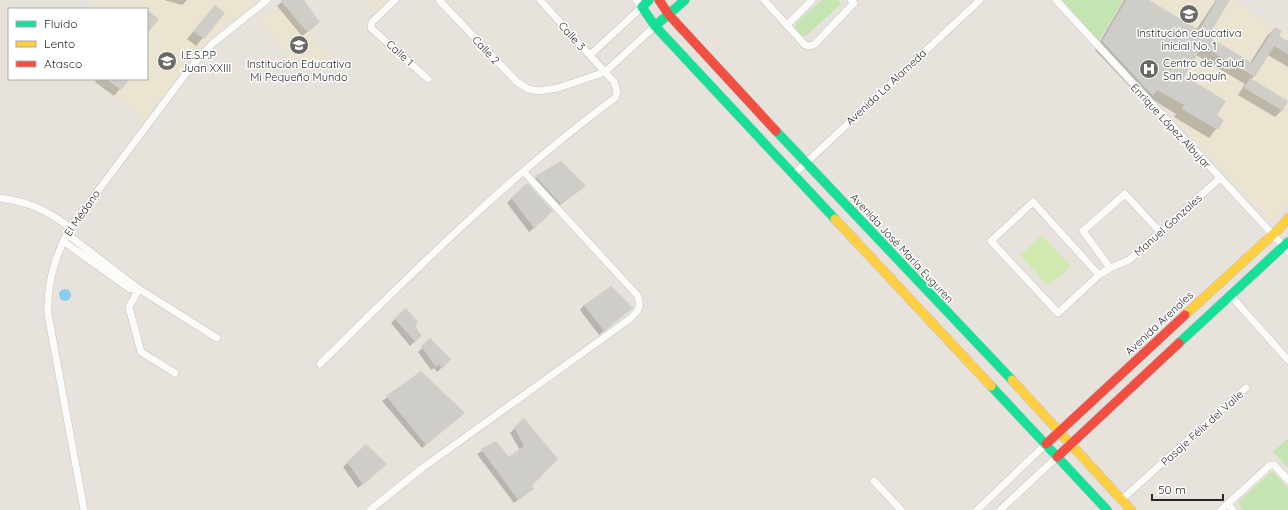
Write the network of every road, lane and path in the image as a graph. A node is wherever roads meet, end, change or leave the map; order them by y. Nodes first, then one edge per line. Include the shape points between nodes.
1 (267, 0) edge
2 (396, 0) edge
3 (438, 0) edge
4 (540, 0) edge
5 (649, 0) edge
6 (659, 0) edge
7 (685, 0) edge
8 (764, 0) edge
9 (812, 0) edge
10 (851, 0) edge
11 (980, 0) edge
12 (1056, 0) edge
13 (639, 3) edge
14 (669, 15) junction
15 (787, 25) junction
16 (655, 26) junction
17 (590, 56) junction
18 (605, 72) junction
19 (428, 79) dead end
20 (806, 163) junction
21 (524, 172) junction
22 (793, 175) junction
23 (1220, 178) junction
24 (0, 198) edge
25 (1288, 218) edge
26 (1161, 233) junction
27 (66, 234) junction
28 (1272, 235) junction
29 (1287, 246) edge
30 (1110, 268) junction
31 (1099, 275) junction
32 (139, 289) junction
33 (1231, 296) junction
34 (217, 338) dead end
35 (1288, 360) edge
36 (320, 364) dead end
37 (175, 373) dead end
38 (1246, 388) dead end
39 (1060, 431) junction
40 (1046, 444) junction
41 (1072, 444) junction
42 (1057, 457) junction
43 (1288, 480) edge
44 (874, 481) dead end
45 (1121, 500) junction
46 (1228, 504) junction
47 (84, 510) edge
48 (370, 510) edge
49 (901, 510) edge
50 (977, 510) edge
51 (1000, 510) edge
52 (1107, 510) edge
53 (1131, 510) edge
54 (1221, 510) edge
55 (1233, 510) edge

1 - 27 street, El Médano via 225,32 201,55
2 - 19 street, Calle 1 via 372,22 372,28
3 - 18 street, Calle 2 via 517,82 528,89 538,91 558,88
4 - 17 street, Calle 3
5 - 13 street
6 - 14 street, Avenida José María Euguren
7 - 14 street
8 - 15 street
9 - 15 street
10 - 15 street via 854,3 816,44 805,45
11 - 20 street, Avenida La Alameda
12 - 23 street, Enrique López Albujar
13 - 16 street
13 - 17 street
14 - 16 street
14 - 20 street, Avenida José María Euguren
16 - 18 street
16 - 22 street
17 - 18 street, Calle 3
18 - 21 street, Calle 3 via 617,87 615,98 567,134
20 - 22 street, Avenida La Alameda
20 - 39 street, Avenida José María Euguren
21 - 36 street, Calle 3 via 398,287
21 - 48 street via 638,296 640,306 631,318 420,469
22 - 40 street
23 - 26 street, Manuel Gonzales
23 - 28 street, Enrique López Albujar
24 - 27 street via 19,201 56,216
25 - 28 street, Avenida Arenales
26 - 30 street, Manuel Gonzales via 1129,260
26 - 30 street via 1125,194 1083,231
27 - 32 street
27 - 47 street, El Médano via 50,277 48,314
28 - 29 street, Enrique López Albujar
28 - 39 street, Avenida Arenales
29 - 33 street
30 - 31 street, Manuel Gonzales
31 - 31 street, Manuel Gonzales via 1058,313 992,241 1033,202
32 - 34 street
32 - 37 street via 129,307 141,352
33 - 35 street
33 - 41 street
38 - 45 street, Pasaje Félix del Valle
39 - 40 street, Avenida Arenales
39 - 41 street, Avenida José María Euguren
40 - 42 street
40 - 50 street
41 - 42 street
41 - 45 street, Avenida José María Euguren
42 - 51 street
42 - 52 street
43 - 46 street via 1274,465 1270,465
44 - 49 street
45 - 53 street, Avenida José María Euguren
46 - 54 street
46 - 55 street

